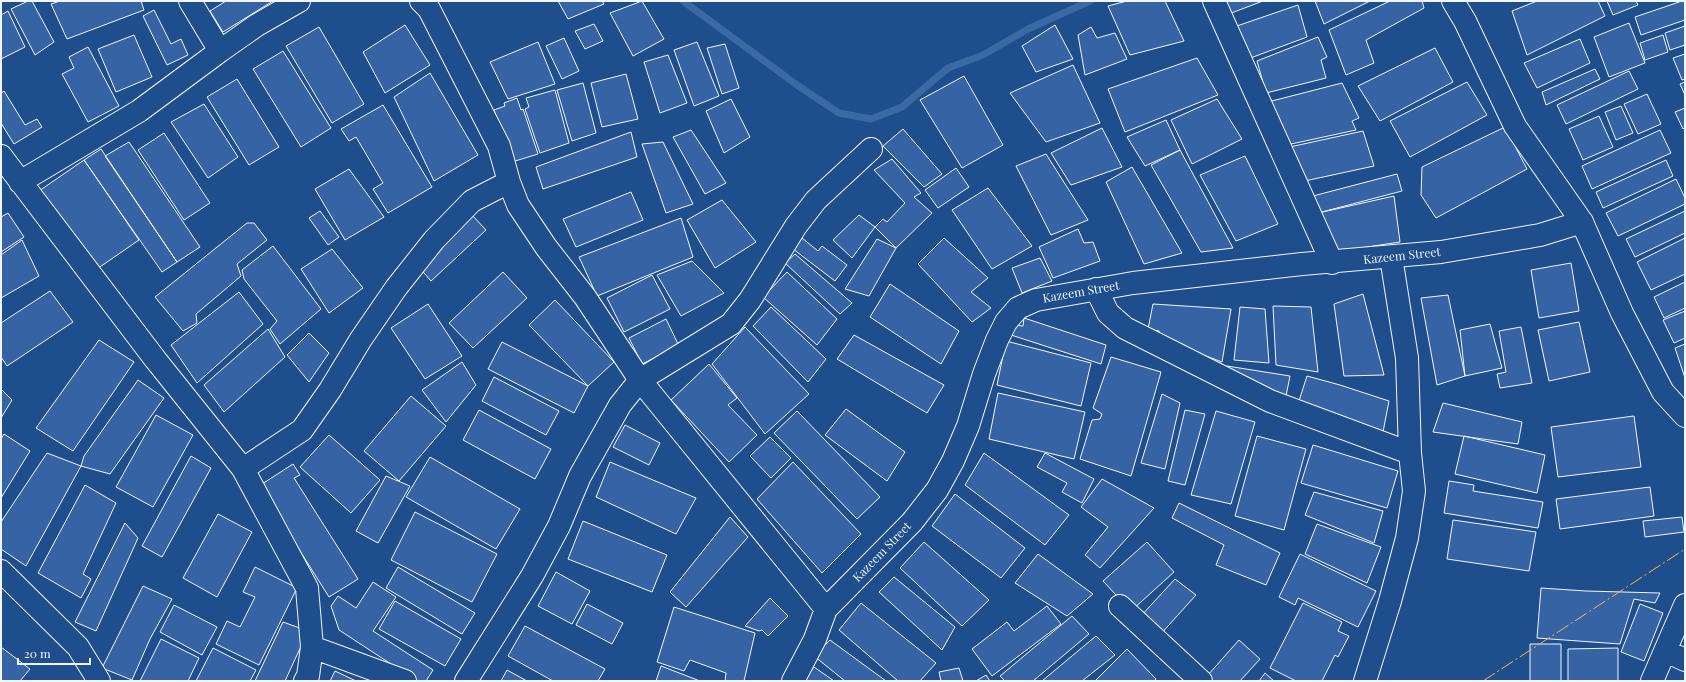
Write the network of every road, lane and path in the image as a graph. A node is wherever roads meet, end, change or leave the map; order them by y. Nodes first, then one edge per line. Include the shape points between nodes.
1 (190, 1) edge
2 (299, 1) edge
3 (421, 1) edge
4 (1214, 1) edge
5 (1453, 1) edge
6 (220, 51) junction
7 (871, 149) dead end
8 (1, 156) edge
9 (20, 182) junction
10 (509, 182) junction
11 (1582, 222) junction
12 (1391, 257) junction
13 (1332, 262) junction
14 (1096, 289) junction
15 (640, 380) junction
16 (1685, 416) edge
17 (1410, 453) junction
18 (243, 469) junction
19 (1, 571) edge
20 (1685, 605) edge
21 (1120, 606) dead end
22 (826, 609) junction
23 (312, 647) junction
24 (1676, 656) edge
25 (95, 679) edge
26 (305, 681) edge
27 (405, 681) edge
28 (466, 681) edge
29 (793, 681) edge
30 (1202, 681) edge
31 (1365, 681) edge
32 (1652, 681) edge

1 - 6 street
2 - 6 street via 257,25
3 - 10 street via 430,9 472,90 499,146
4 - 13 street
5 - 11 street via 1515,126
6 - 9 street via 139,111
7 - 15 street via 816,200 796,226 750,300 731,324
8 - 9 street
9 - 18 street
10 - 15 street via 518,205 546,247 585,297
10 - 18 street via 472,201 434,240 396,288 302,430
11 - 12 street, Kazeem Street via 1521,239
11 - 16 street via 1622,312 1663,392
12 - 13 street, Kazeem Street
12 - 17 street via 1407,358
13 - 14 street, Kazeem Street
14 - 17 street via 1108,313 1125,328 1270,401
14 - 22 street, Kazeem Street via 1036,300 1018,308 1006,322 984,374 968,426 937,490 912,522
15 - 22 street
15 - 28 street via 620,405 580,476 559,526 532,576
17 - 31 street via 1414,491 1407,538
18 - 23 street via 307,588
19 - 25 street via 78,648
20 - 24 street
21 - 30 street
22 - 29 street, Kazeem Street via 815,639
23 - 26 street
23 - 27 street
24 - 32 street

